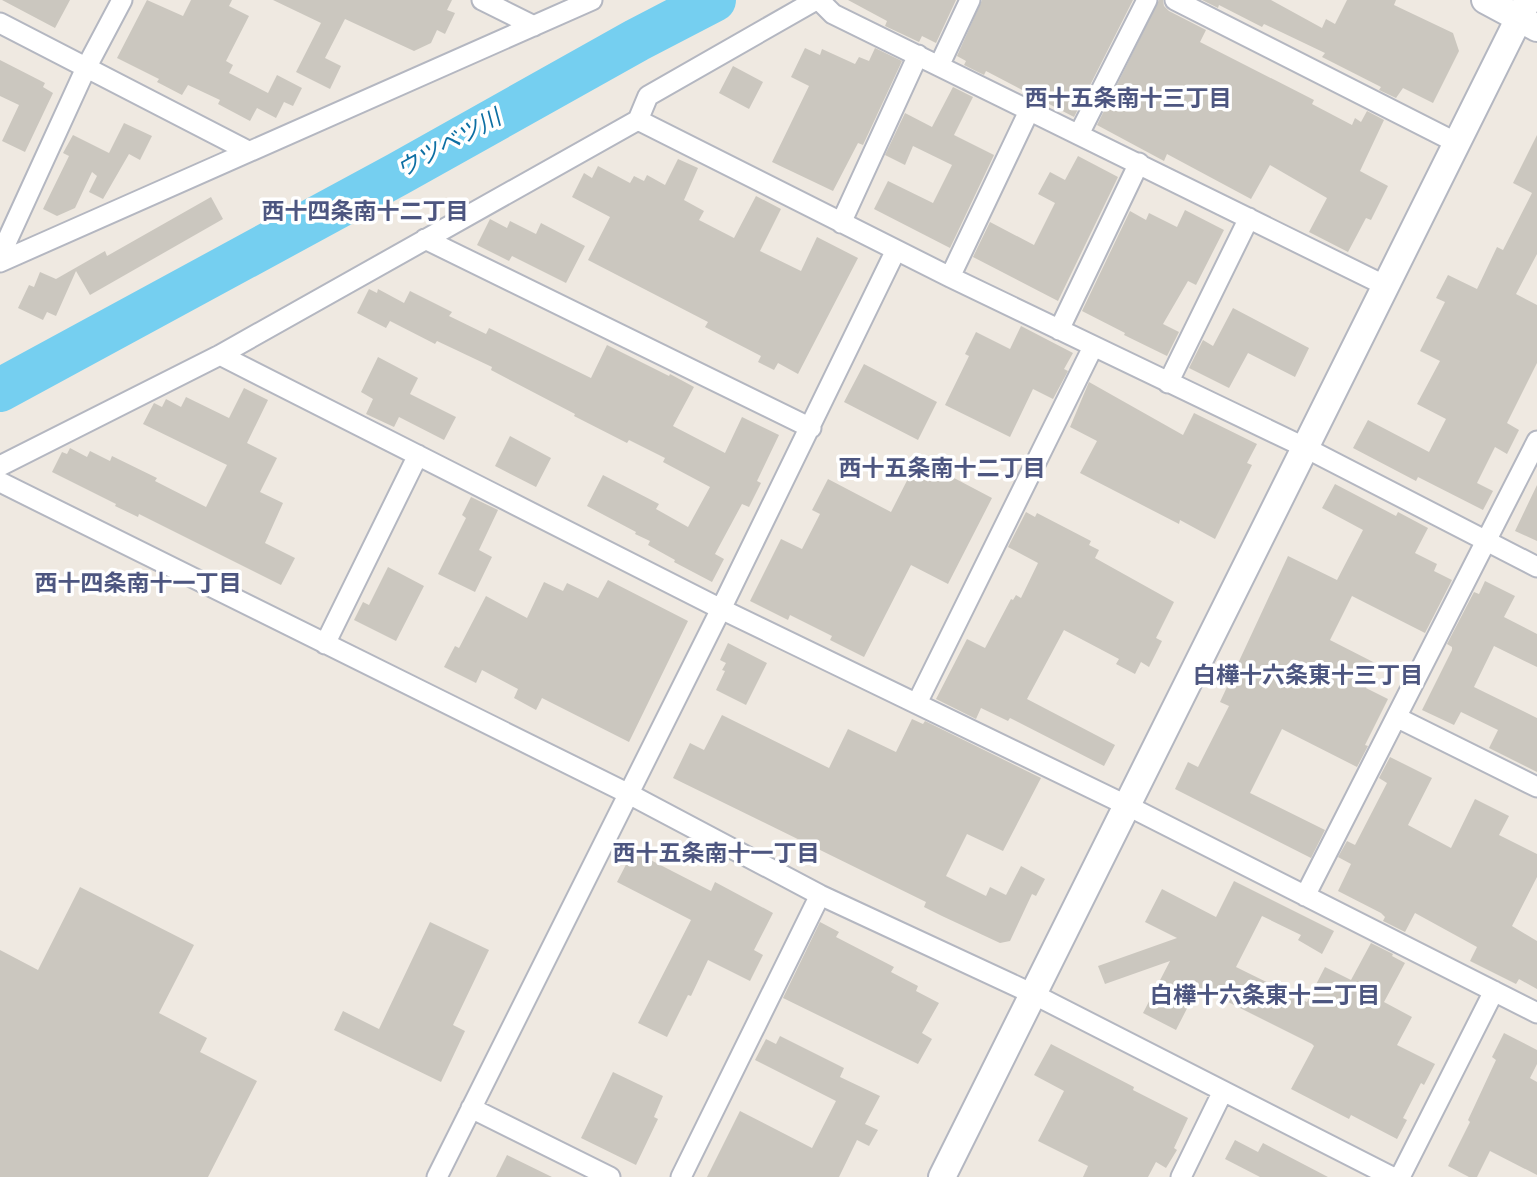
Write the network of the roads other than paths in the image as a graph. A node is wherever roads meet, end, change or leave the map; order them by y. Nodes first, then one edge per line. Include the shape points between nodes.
1 (122, 0) edge
2 (482, 0) edge
3 (592, 0) edge
4 (817, 0) edge
5 (970, 0) edge
6 (1147, 0) edge
7 (1175, 0) edge
8 (1485, 0) edge
9 (1528, 15) edge
10 (0, 23) edge
11 (534, 26) junction
12 (918, 55) junction
13 (939, 66) junction
14 (86, 68) junction
15 (1030, 109) junction
16 (638, 120) junction
17 (1079, 134) junction
18 (1457, 143) junction
19 (248, 151) junction
20 (1139, 163) junction
21 (1248, 218) junction
22 (841, 223) junction
23 (425, 239) junction
24 (896, 250) junction
25 (0, 256) edge
26 (0, 262) edge
27 (950, 277) junction
28 (1386, 286) junction
29 (1059, 330) junction
30 (1093, 347) junction
31 (220, 355) junction
32 (1168, 383) junction
33 (811, 428) junction
34 (1537, 441) edge
35 (1304, 447) junction
36 (418, 456) junction
37 (0, 466) edge
38 (0, 482) edge
39 (1486, 542) junction
40 (1537, 567) edge
41 (721, 609) junction
42 (325, 643) junction
43 (917, 704) junction
44 (1398, 718) junction
45 (1537, 787) edge
46 (629, 794) junction
47 (1126, 804) junction
48 (820, 895) junction
49 (1306, 896) junction
50 (1494, 991) junction
51 (1033, 994) junction
52 (1537, 1013) edge
53 (1223, 1091) junction
54 (471, 1108) junction
55 (437, 1177) edge
56 (610, 1177) edge
57 (681, 1177) edge
58 (942, 1177) edge
59 (1181, 1177) edge
60 (1392, 1177) edge
61 (1399, 1177) edge

1 - 14 street
2 - 11 street
3 - 11 street
4 - 12 street via 833,14
4 - 16 street via 648,96
5 - 13 street
6 - 17 street
7 - 18 street
8 - 9 street
9 - 18 street
10 - 14 street
11 - 19 street
12 - 13 street
12 - 22 street
13 - 15 street
14 - 19 street
14 - 25 street
15 - 17 street
15 - 27 street
16 - 22 street
16 - 23 street
17 - 20 street
18 - 28 street
19 - 26 street
20 - 21 street
20 - 29 street
21 - 28 street
21 - 32 street
22 - 24 street
23 - 31 street
23 - 33 street
24 - 27 street
24 - 33 street
27 - 29 street
28 - 35 street
29 - 30 street
30 - 32 street
30 - 43 street
31 - 36 street
31 - 37 street
32 - 35 street
33 - 41 street
34 - 39 street
35 - 39 street
35 - 47 street
36 - 41 street
36 - 42 street
38 - 42 street
39 - 40 street
39 - 44 street
41 - 43 street
41 - 46 street
42 - 46 street
43 - 47 street
44 - 45 street
44 - 49 street
46 - 48 street
46 - 54 street
47 - 49 street
47 - 51 street
48 - 51 street
48 - 57 street
49 - 50 street
50 - 52 street
50 - 61 street
51 - 53 street
51 - 58 street
53 - 59 street
53 - 60 street
54 - 55 street
54 - 56 street

